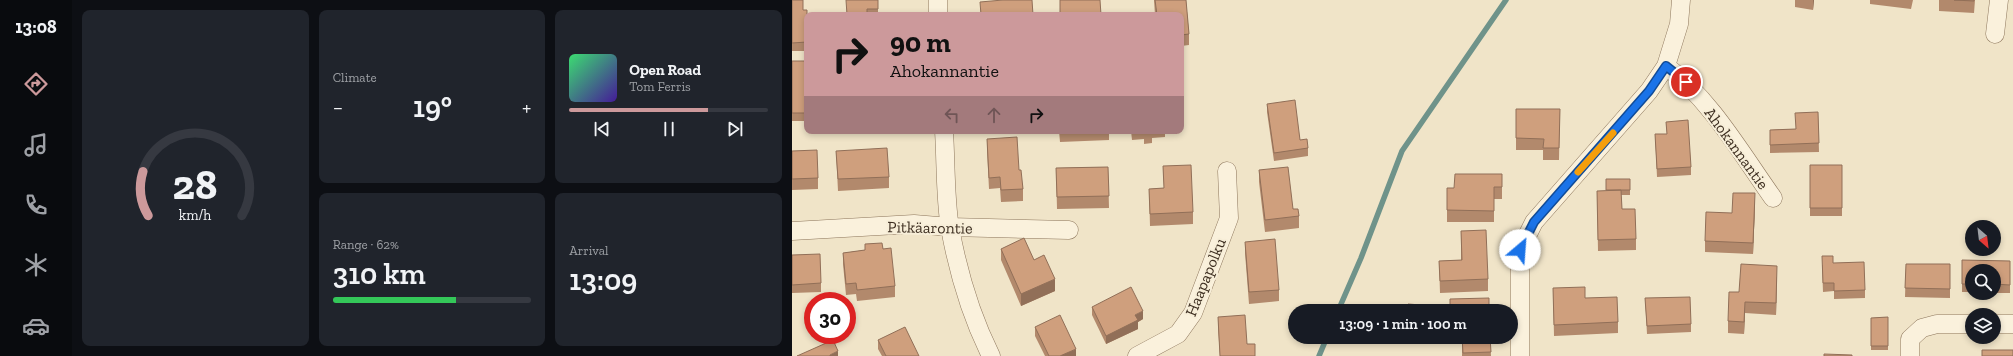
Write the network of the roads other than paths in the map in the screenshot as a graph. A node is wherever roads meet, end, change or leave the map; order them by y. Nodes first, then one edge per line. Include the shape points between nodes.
1 (938, 0) edge
2 (1681, 0) edge
3 (1999, 0) edge
4 (938, 12) edge
5 (1995, 34) dead end
6 (1666, 66) junction
7 (944, 134) edge
8 (1228, 171) dead end
9 (1773, 198) dead end
10 (950, 227) junction
11 (1069, 230) dead end
12 (792, 231) edge
13 (1965, 324) edge
14 (2001, 324) edge
15 (2013, 324) edge
16 (991, 356) edge
17 (1138, 356) edge
18 (1520, 356) edge
19 (1910, 356) edge

1 - 4 street
2 - 6 street via 1679,24
3 - 5 street
6 - 9 street, Ahokannantie via 1701,98
6 - 18 street via 1649,91 1534,222 1520,250
7 - 10 street
8 - 17 street, Haapapolku via 1229,218 1193,314 1178,334
10 - 11 street, Pitkäarontie
10 - 12 street, Pitkäarontie via 914,224
10 - 16 street via 965,290 981,337
13 - 19 street via 1938,324 1922,328 1910,339
14 - 15 street

